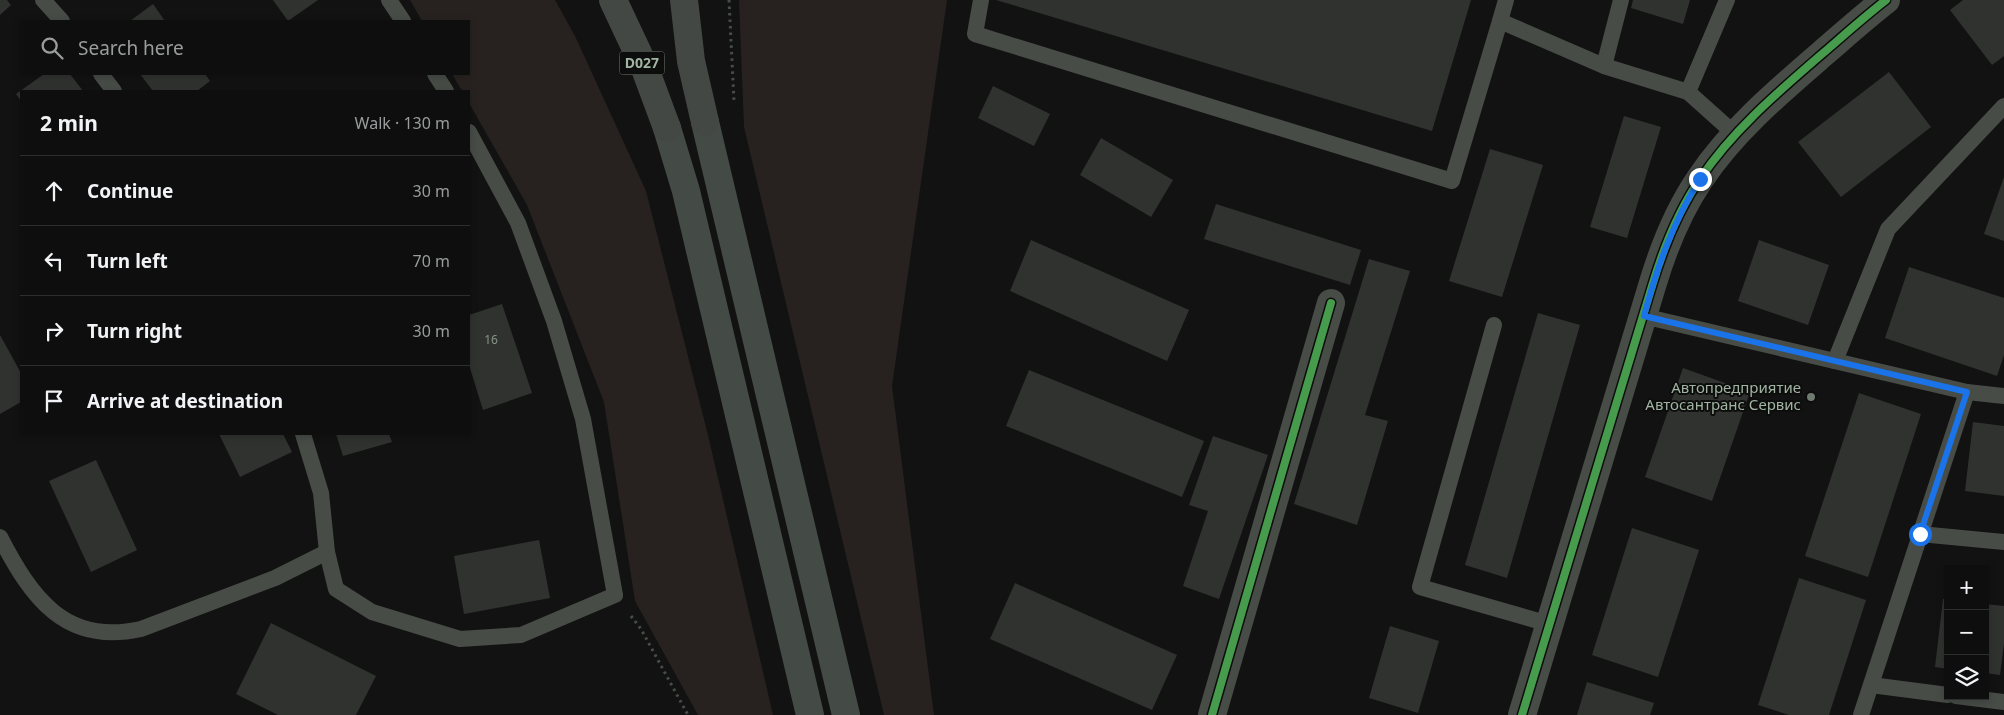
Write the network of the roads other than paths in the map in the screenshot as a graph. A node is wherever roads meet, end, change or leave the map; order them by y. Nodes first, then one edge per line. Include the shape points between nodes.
1 (43, 0) edge
2 (389, 0) edge
3 (613, 0) edge
4 (684, 0) edge
5 (981, 0) edge
6 (1506, 0) edge
7 (1621, 0) edge
8 (1727, 0) edge
9 (1886, 0) edge
10 (61, 20) edge
11 (402, 20) edge
12 (1500, 21) junction
13 (1604, 66) junction
14 (102, 75) edge
15 (436, 75) edge
16 (113, 90) edge
17 (445, 90) edge
18 (1688, 92) junction
19 (2004, 106) edge
20 (705, 122) joint
21 (667, 128) joint
22 (470, 134) edge
23 (1736, 135) junction
24 (1331, 303) dead end
25 (1644, 316) junction
26 (1494, 325) dead end
27 (1835, 361) junction
28 (1967, 392) junction
29 (2004, 396) edge
30 (303, 435) edge
31 (1920, 534) junction
32 (0, 537) edge
33 (2004, 542) edge
34 (327, 552) junction
35 (1550, 624) junction
36 (1871, 685) junction
37 (1944, 694) edge
38 (1988, 700) edge
39 (2004, 702) edge
40 (810, 715) edge
41 (846, 715) edge
42 (1212, 715) edge
43 (1522, 715) edge
44 (1861, 715) edge

1 - 10 lane
2 - 11 lane
3 - 21 highway, D027 via 644,66
4 - 20 highway via 691,62
5 - 12 lane via 975,34 1452,181
6 - 12 lane
7 - 13 lane
8 - 18 lane
9 - 23 street via 1772,98
12 - 13 lane
13 - 18 lane
14 - 16 lane
15 - 17 lane
18 - 23 lane
19 - 27 lane via 1888,229
20 - 41 main road
21 - 40 main road, D027 via 688,201
22 - 34 lane via 518,223 554,321 583,418 615,595 521,635 460,639 372,612 336,589
23 - 25 street via 1700,179 1678,217 1659,263
24 - 42 street
25 - 27 lane
25 - 35 street
26 - 35 lane via 1420,587
27 - 28 lane
28 - 29 lane
28 - 31 lane
30 - 34 lane via 321,493
31 - 33 lane
31 - 36 lane
32 - 34 lane via 13,563 51,611 90,632 105,634 120,634 156,624 275,578
35 - 43 street
36 - 37 lane
36 - 44 lane
38 - 39 lane

